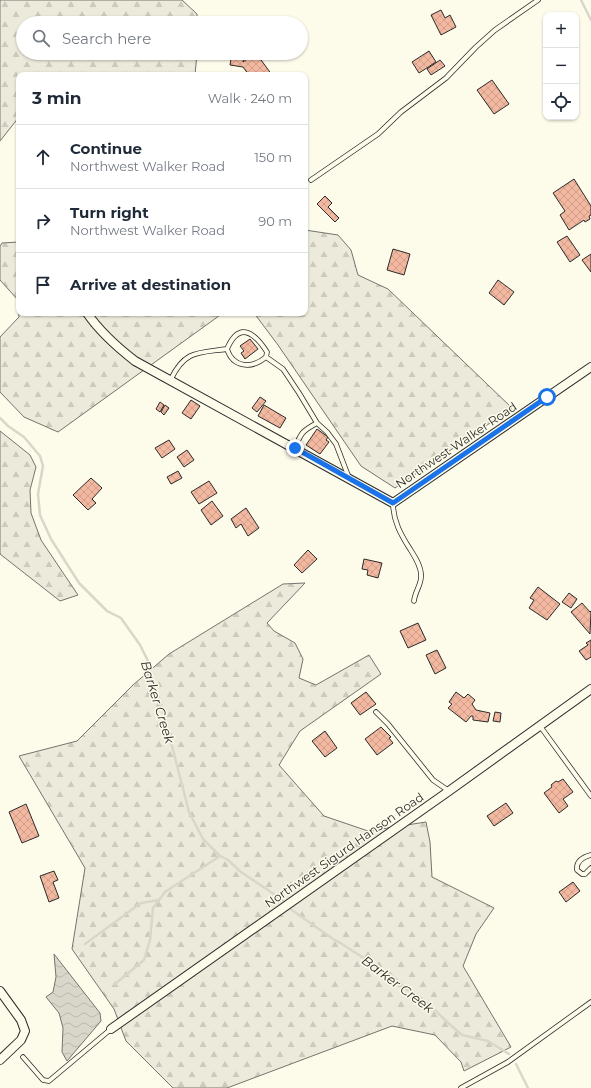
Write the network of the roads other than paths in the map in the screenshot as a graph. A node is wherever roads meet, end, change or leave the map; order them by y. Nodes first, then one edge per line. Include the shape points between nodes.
1 (538, 0) edge
2 (311, 180) dead end
3 (89, 316) edge
4 (227, 349) junction
5 (266, 357) junction
6 (591, 367) edge
7 (167, 378) junction
8 (317, 423) junction
9 (295, 448) junction
10 (349, 478) junction
11 (393, 503) junction
12 (414, 601) dead end
13 (591, 689) edge
14 (376, 712) dead end
15 (540, 726) junction
16 (449, 791) junction
17 (591, 796) edge
18 (591, 854) edge
19 (591, 868) edge
20 (0, 991) edge
21 (591, 1002) edge
22 (111, 1029) joint
23 (23, 1058) dead end
24 (0, 1060) edge
25 (461, 1088) edge

1 - 2 lane via 495,30 446,78 401,112 378,134
3 - 7 street, Northwest Walker Road via 119,349
4 - 5 lane via 229,355 239,364 261,362
4 - 5 lane via 239,333 249,332 267,352
4 - 7 lane via 190,356
5 - 8 lane via 283,369
6 - 11 street, Northwest Walker Road
7 - 9 street, Northwest Walker Road
8 - 9 lane via 305,429
8 - 10 lane via 336,444
9 - 10 street, Northwest Walker Road
10 - 11 street, Northwest Walker Road
11 - 12 lane via 399,530 421,573
13 - 15 street, Northwest Sigurd Hanson Road
14 - 16 lane via 433,780
15 - 16 street, Northwest Sigurd Hanson Road
15 - 17 lane
16 - 22 street, Northwest Sigurd Hanson Road
18 - 19 lane via 579,862 577,870 585,874
20 - 24 street via 21,1020 25,1031 21,1040
21 - 25 lane via 508,1062
22 - 23 lane via 49,1081 43,1080

